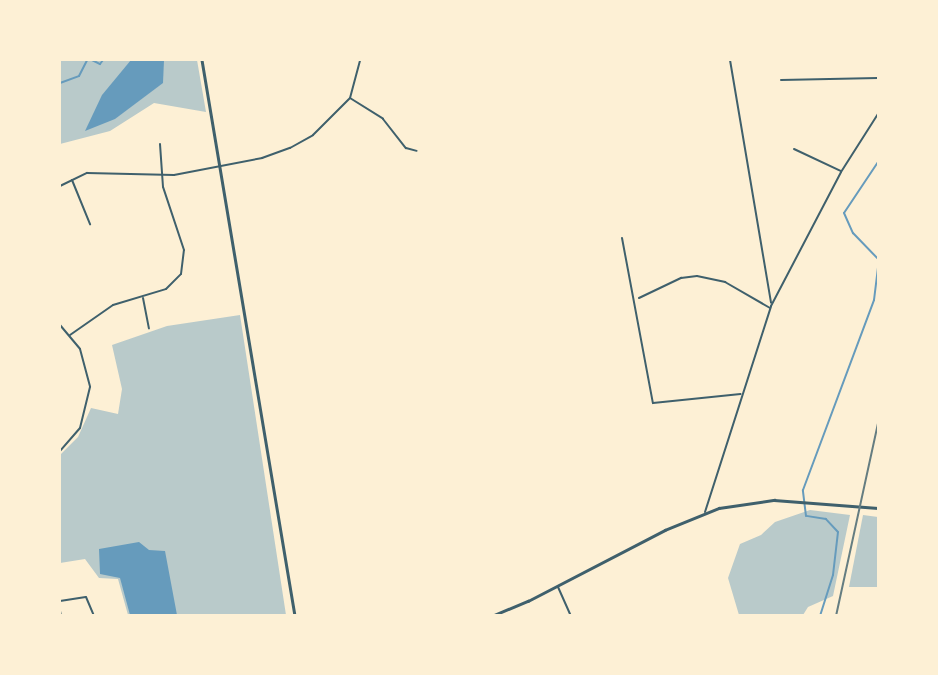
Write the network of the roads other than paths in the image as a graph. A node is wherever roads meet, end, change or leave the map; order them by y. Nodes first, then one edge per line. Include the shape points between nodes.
1 (202, 60) edge
2 (360, 60) edge
3 (730, 60) edge
4 (878, 78) edge
5 (781, 80) dead end
6 (349, 98) junction
7 (878, 114) edge
8 (160, 144) dead end
9 (794, 149) dead end
10 (417, 151) dead end
11 (219, 165) junction
12 (841, 172) junction
13 (165, 175) junction
14 (72, 179) junction
15 (60, 186) edge
16 (90, 224) dead end
17 (622, 238) dead end
18 (142, 297) junction
19 (639, 298) dead end
20 (771, 307) junction
21 (60, 325) edge
22 (149, 328) dead end
23 (70, 335) junction
24 (742, 394) junction
25 (60, 451) edge
26 (878, 508) edge
27 (705, 513) junction
28 (558, 586) junction
29 (60, 601) edge
30 (60, 611) edge
31 (61, 615) edge
32 (94, 615) edge
33 (295, 615) edge
34 (492, 615) edge
35 (571, 615) edge

1 - 11 street
2 - 6 street
3 - 20 street
4 - 5 street
6 - 10 street via 383,119 406,148
6 - 11 street via 313,135 290,148
7 - 12 street
8 - 13 street
9 - 12 street
11 - 13 street
11 - 33 street
12 - 20 street
13 - 14 street via 107,171
13 - 18 street via 163,187 178,228 184,264 166,289
14 - 15 street
14 - 16 street
17 - 24 street via 653,404
18 - 22 street
18 - 23 street via 113,305
19 - 20 street via 681,278 697,276 725,282
20 - 24 street
21 - 23 street
23 - 25 street via 84,357 90,394 80,428
24 - 27 street
26 - 27 street via 791,501 745,503
27 - 28 street
28 - 34 street
28 - 35 street
29 - 32 street via 86,597
30 - 31 street

